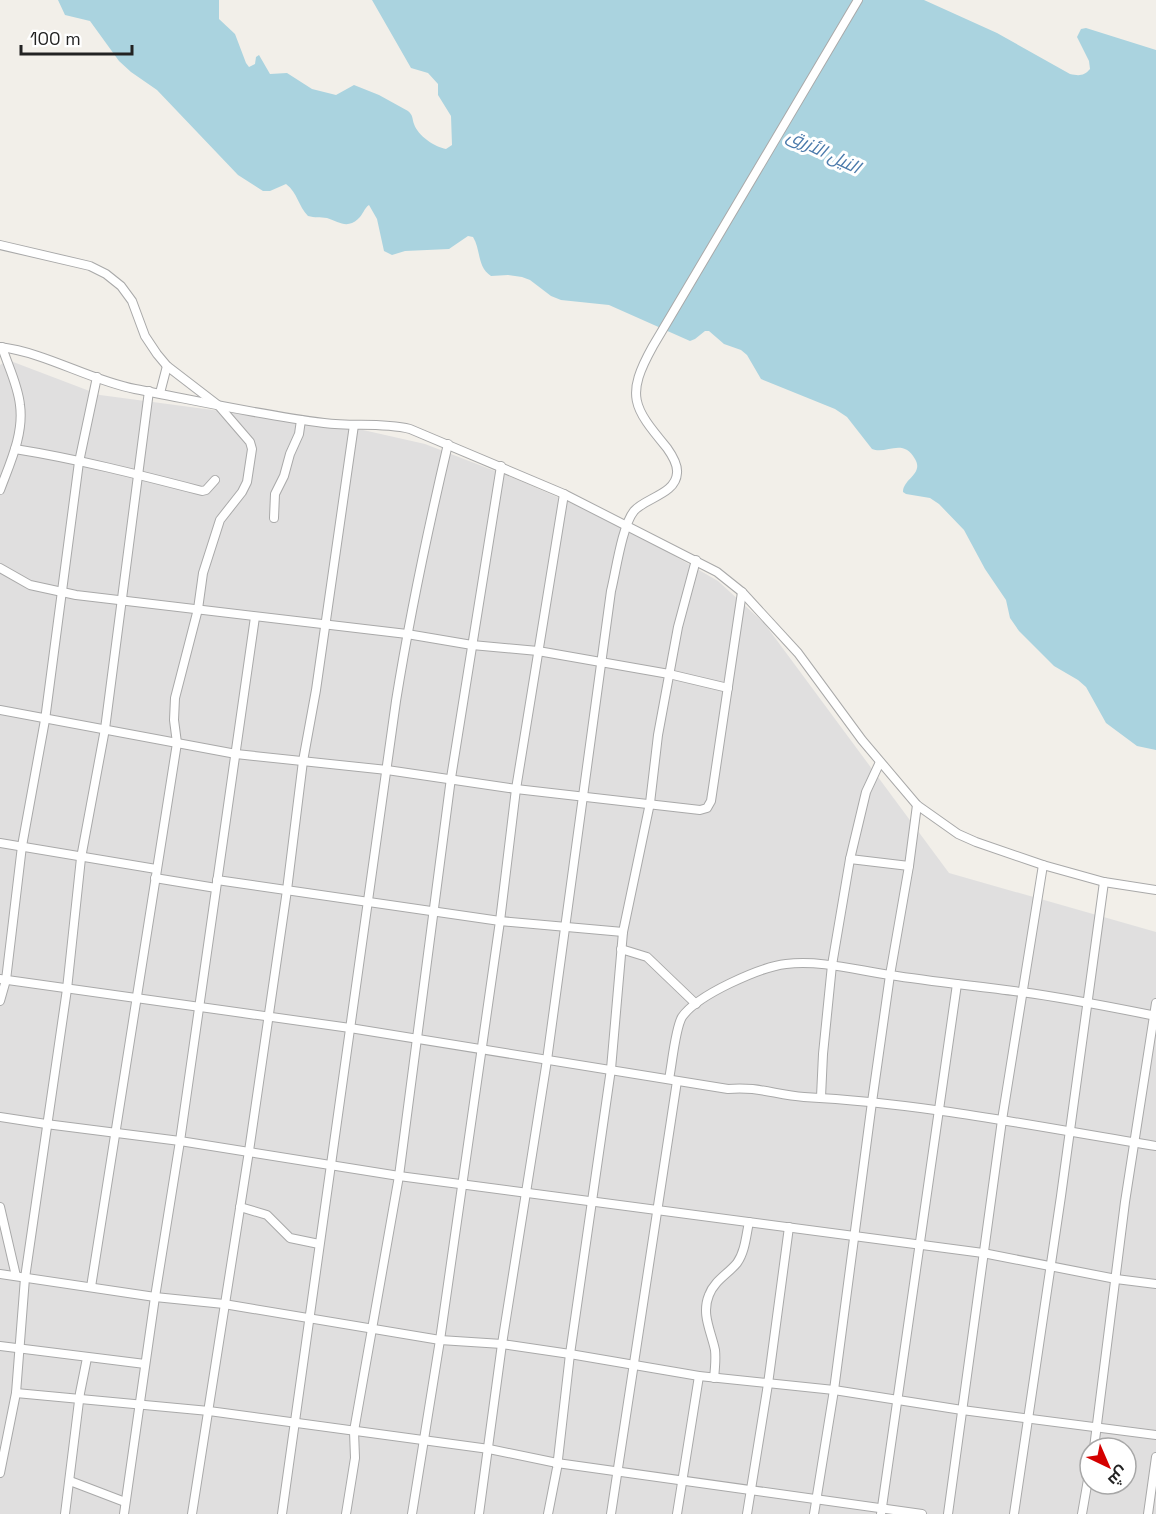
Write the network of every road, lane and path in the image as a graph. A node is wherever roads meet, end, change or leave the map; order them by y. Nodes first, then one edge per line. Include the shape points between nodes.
1 (858, 0) edge
2 (0, 245) edge
3 (1, 347) edge
4 (168, 366) junction
5 (98, 377) junction
6 (149, 391) junction
7 (160, 393) junction
8 (219, 406) junction
9 (301, 420) junction
10 (354, 425) junction
11 (448, 444) junction
12 (15, 449) junction
13 (79, 462) junction
14 (501, 466) junction
15 (138, 475) junction
16 (215, 480) dead end
17 (0, 490) edge
18 (564, 494) junction
19 (274, 518) dead end
20 (627, 525) junction
21 (696, 560) junction
22 (0, 568) edge
23 (62, 592) junction
24 (742, 592) junction
25 (123, 602) junction
26 (198, 609) junction
27 (255, 617) junction
28 (326, 624) junction
29 (407, 634) junction
30 (472, 645) junction
31 (538, 651) junction
32 (603, 661) junction
33 (669, 674) junction
34 (728, 688) junction
35 (0, 710) edge
36 (45, 720) junction
37 (105, 729) junction
38 (177, 743) junction
39 (236, 754) junction
40 (303, 761) junction
41 (880, 762) junction
42 (387, 770) junction
43 (452, 778) junction
44 (516, 789) junction
45 (584, 796) junction
46 (650, 803) junction
47 (916, 805) junction
48 (0, 843) edge
49 (22, 846) junction
50 (81, 858) junction
51 (850, 859) junction
52 (1043, 865) junction
53 (909, 866) junction
54 (155, 874) junction
55 (1104, 882) junction
56 (217, 884) junction
57 (287, 890) junction
58 (1156, 890) edge
59 (367, 903) junction
60 (434, 912) junction
61 (500, 921) junction
62 (564, 927) junction
63 (622, 932) junction
64 (621, 950) junction
65 (832, 965) junction
66 (890, 975) junction
67 (3, 979) edge
68 (957, 984) junction
69 (67, 989) junction
70 (1023, 992) junction
71 (136, 998) junction
72 (0, 1001) edge
73 (1088, 1002) junction
74 (1156, 1003) edge
75 (696, 1004) junction
76 (198, 1006) junction
77 (268, 1016) junction
78 (1155, 1016) edge
79 (350, 1028) junction
80 (416, 1039) junction
81 (480, 1050) junction
82 (547, 1060) junction
83 (610, 1069) junction
84 (673, 1080) junction
85 (821, 1097) junction
86 (872, 1102) junction
87 (939, 1112) junction
88 (0, 1117) edge
89 (1002, 1120) junction
90 (46, 1124) junction
91 (1068, 1130) junction
92 (116, 1133) junction
93 (180, 1141) junction
94 (1134, 1142) junction
95 (1156, 1146) edge
96 (249, 1151) junction
97 (331, 1164) junction
98 (399, 1176) junction
99 (461, 1184) junction
100 (526, 1192) junction
101 (591, 1202) junction
102 (0, 1207) edge
103 (240, 1207) junction
104 (659, 1211) junction
105 (749, 1222) junction
106 (789, 1227) junction
107 (855, 1236) junction
108 (319, 1244) junction
109 (919, 1244) junction
110 (983, 1252) junction
111 (1050, 1266) junction
112 (0, 1274) edge
113 (16, 1276) junction
114 (25, 1278) junction
115 (1116, 1279) junction
116 (1156, 1284) edge
117 (91, 1287) junction
118 (155, 1297) junction
119 (224, 1304) junction
120 (309, 1318) junction
121 (372, 1328) junction
122 (440, 1340) junction
123 (502, 1344) junction
124 (0, 1346) edge
125 (20, 1348) junction
126 (570, 1354) junction
127 (87, 1358) junction
128 (145, 1364) junction
129 (634, 1366) junction
130 (699, 1376) junction
131 (714, 1378) junction
132 (768, 1384) junction
133 (834, 1390) junction
134 (16, 1393) junction
135 (897, 1400) junction
136 (79, 1401) junction
137 (139, 1406) junction
138 (962, 1410) junction
139 (209, 1411) junction
140 (1028, 1418) junction
141 (296, 1424) junction
142 (1097, 1428) junction
143 (354, 1431) junction
144 (1156, 1435) edge
145 (1096, 1436) edge
146 (425, 1441) junction
147 (489, 1449) junction
148 (1156, 1457) edge
149 (558, 1463) junction
150 (618, 1471) junction
151 (0, 1473) edge
152 (683, 1480) junction
153 (70, 1481) junction
154 (751, 1489) junction
155 (1085, 1496) edge
156 (816, 1499) junction
157 (125, 1502) junction
158 (882, 1511) edge
159 (65, 1514) edge
160 (124, 1514) edge
161 (192, 1514) edge
162 (282, 1514) edge
163 (346, 1514) edge
164 (412, 1514) edge
165 (479, 1514) edge
166 (548, 1514) edge
167 (611, 1514) edge
168 (677, 1514) edge
169 (747, 1514) edge
170 (814, 1514) edge
171 (922, 1514) edge
172 (948, 1514) edge
173 (1014, 1514) edge
174 (1082, 1514) edge
175 (1148, 1514) edge

1 - 20 street via 640,373 635,396 642,417 672,455 678,470 667,490 635,509
2 - 4 street via 106,274 132,300 151,346
3 - 5 street via 32,353
3 - 12 street via 20,402
4 - 7 street
4 - 8 street
5 - 6 street
5 - 13 street
6 - 7 street
6 - 15 street
7 - 8 street
8 - 9 street
8 - 26 street via 248,438 252,448 244,487 220,520 203,573
9 - 10 street
9 - 19 street via 275,494
10 - 11 street via 392,425
10 - 28 street
11 - 14 street
11 - 29 street
12 - 13 street
12 - 17 street
13 - 15 street
13 - 23 street
14 - 18 street
14 - 30 street
15 - 16 street via 202,491
15 - 25 street
18 - 20 street
18 - 31 street
20 - 21 street
20 - 32 street via 612,591
21 - 24 street
21 - 33 street
22 - 23 street via 30,585
23 - 25 street
23 - 36 street
24 - 34 street
24 - 41 street via 798,653
25 - 26 street
25 - 37 street
26 - 27 street
26 - 38 street via 175,698
27 - 28 street
27 - 39 street
28 - 29 street
28 - 40 street
29 - 30 street
29 - 42 street
30 - 31 street
30 - 43 street
31 - 32 street
31 - 44 street
32 - 33 street
32 - 45 street
33 - 34 street
33 - 46 street
34 - 46 street via 707,808
35 - 36 street
36 - 37 street
36 - 49 street
37 - 38 street
37 - 50 street
38 - 39 street
38 - 54 street
39 - 40 street
39 - 56 street
40 - 42 street
40 - 57 street
41 - 47 street
41 - 51 street via 866,792
42 - 43 street
42 - 59 street
43 - 44 street
43 - 60 street
44 - 45 street
44 - 61 street
45 - 46 street
45 - 62 street
46 - 63 street
47 - 52 street via 976,842
47 - 53 street
48 - 49 street
49 - 50 street
49 - 67 street
50 - 54 street
50 - 69 street
51 - 53 street
51 - 65 street
52 - 55 street
52 - 70 street
53 - 66 street
54 - 56 street
54 - 71 street
55 - 58 street
55 - 73 street
56 - 57 street
56 - 76 street
57 - 59 street
57 - 77 street
59 - 60 street
59 - 79 street
60 - 61 street
60 - 80 street
61 - 62 street
61 - 81 street
62 - 63 street
62 - 82 street
63 - 64 street
64 - 75 street via 647,957
64 - 83 street
65 - 66 street
65 - 75 street via 789,964 768,968 740,978
65 - 85 street
66 - 68 street
66 - 86 street
67 - 69 street
67 - 72 street
68 - 70 street
68 - 87 street
69 - 71 street
69 - 90 street
70 - 73 street
70 - 89 street
71 - 76 street
71 - 92 street
73 - 78 street
73 - 91 street
74 - 78 street
75 - 84 street via 680,1020
76 - 77 street
76 - 93 street
77 - 79 street
77 - 96 street
78 - 94 street
79 - 80 street
79 - 97 street
80 - 81 street
80 - 98 street
81 - 82 street
81 - 99 street
82 - 83 street
82 - 100 street
83 - 84 street
83 - 101 street
84 - 85 street
84 - 104 street
85 - 86 street
86 - 87 street
86 - 107 street
87 - 89 street
87 - 109 street
88 - 90 street
89 - 91 street
89 - 110 street
90 - 92 street
90 - 114 street
91 - 94 street
91 - 111 street
92 - 93 street
92 - 117 street
93 - 96 street
93 - 118 street
94 - 95 street
94 - 115 street
96 - 97 street
96 - 103 street
97 - 98 street
97 - 108 street
98 - 99 street
98 - 121 street
99 - 100 street
99 - 122 street
100 - 101 street
100 - 123 street
101 - 104 street
101 - 126 street
102 - 113 street
103 - 108 street via 267,1215 290,1238
103 - 119 street
104 - 105 street
104 - 129 street
105 - 106 street
105 - 131 street via 738,1262 709,1293 706,1323 715,1352
106 - 107 street
106 - 132 street
107 - 109 street
107 - 133 street
108 - 120 street
109 - 110 street
109 - 135 street
110 - 111 street
110 - 138 street
111 - 115 street
111 - 140 street
112 - 113 street
113 - 114 street
114 - 117 street
114 - 125 street
115 - 116 street
115 - 142 street
117 - 118 street
118 - 119 street
118 - 128 street
119 - 120 street
119 - 139 street
120 - 121 street
120 - 141 street
121 - 122 street
121 - 143 street
122 - 123 street
122 - 146 street
123 - 126 street
123 - 147 street
124 - 125 street
125 - 127 street
125 - 134 street
126 - 129 street
126 - 149 street
127 - 128 street
127 - 136 street
128 - 137 street
129 - 130 street
129 - 150 street
130 - 131 street
130 - 152 street
131 - 132 street
132 - 133 street
132 - 154 street
133 - 135 street
133 - 156 street
134 - 136 street
134 - 151 street
135 - 138 street
135 - 158 street
136 - 137 street
136 - 153 street
137 - 139 street
137 - 157 street
138 - 140 street
138 - 172 street
139 - 141 street
139 - 161 street
140 - 142 street
140 - 173 street
141 - 143 street
141 - 162 street
142 - 144 street
142 - 145 street
143 - 146 street
143 - 163 street via 355,1458
146 - 147 street
146 - 164 street
147 - 149 street
147 - 165 street
148 - 175 street
149 - 150 street
149 - 166 street
150 - 152 street
150 - 167 street
152 - 154 street
152 - 168 street
153 - 157 street
153 - 159 street
154 - 156 street
154 - 169 street
155 - 174 street
156 - 158 street
156 - 170 street
157 - 160 street
158 - 171 street

